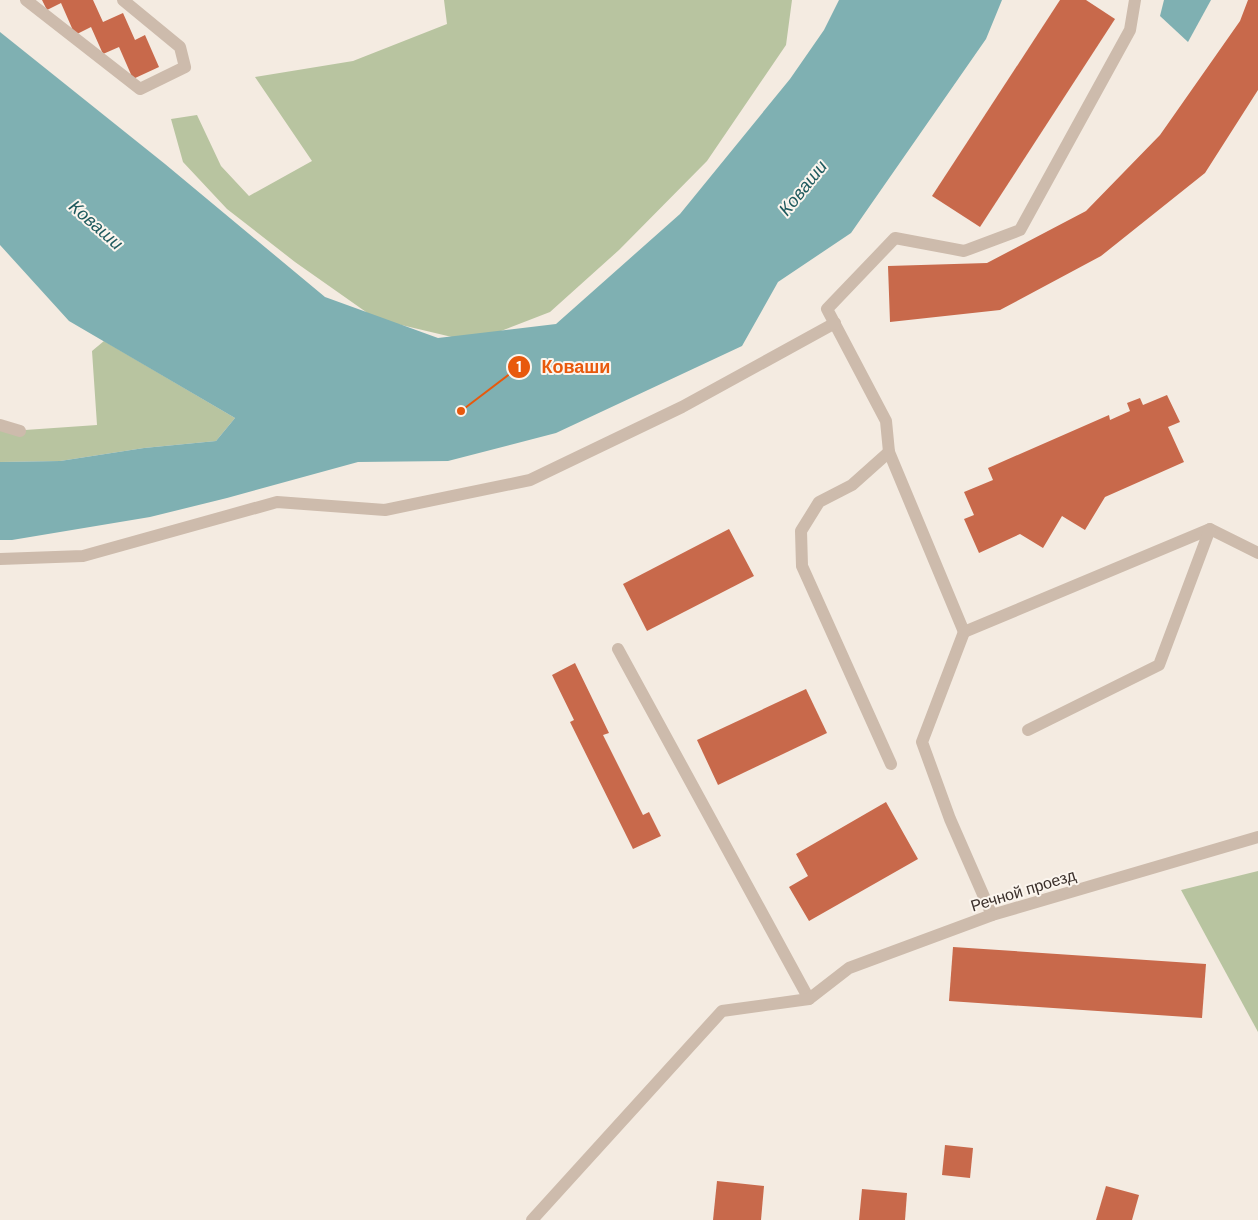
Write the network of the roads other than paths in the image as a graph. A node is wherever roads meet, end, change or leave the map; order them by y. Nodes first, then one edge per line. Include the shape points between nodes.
1 (26, 0) edge
2 (123, 0) edge
3 (1135, 0) edge
4 (835, 323) junction
5 (0, 425) edge
6 (20, 431) dead end
7 (888, 452) junction
8 (1210, 529) junction
9 (1258, 553) edge
10 (0, 559) edge
11 (964, 632) junction
12 (618, 649) dead end
13 (1028, 730) dead end
14 (891, 764) dead end
15 (1258, 837) edge
16 (992, 915) junction
17 (809, 999) junction
18 (532, 1220) edge

1 - 2 street via 140,89 185,67 180,47
3 - 4 street via 1130,30 1020,230 964,251 895,238 827,309
4 - 7 street via 886,421
4 - 10 street via 682,407 530,480 385,510 277,502 82,556
5 - 6 street
7 - 11 street
7 - 14 street via 852,485 819,502 800,531 802,566
8 - 9 street
8 - 11 street
8 - 13 street via 1159,666
11 - 16 street via 922,742 950,819
12 - 17 street
15 - 16 street, Речной проезд
16 - 17 street, Речной проезд via 849,968
17 - 18 street via 722,1011

